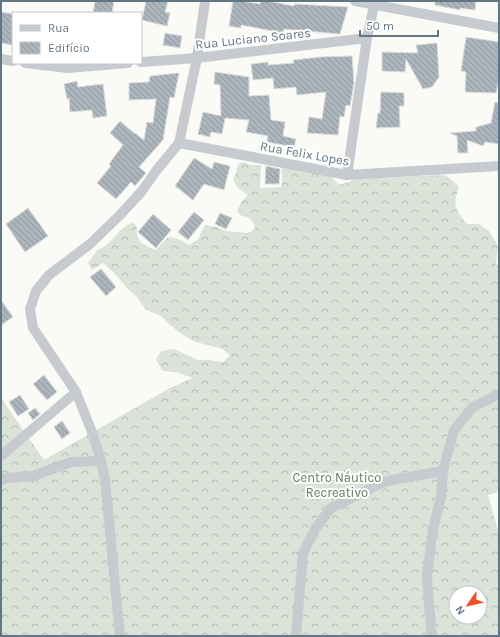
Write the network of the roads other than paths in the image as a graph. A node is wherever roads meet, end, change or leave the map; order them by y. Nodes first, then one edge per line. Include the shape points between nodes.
1 (205, 1) edge
2 (355, 1) edge
3 (374, 3) edge
4 (499, 28) edge
5 (367, 38) junction
6 (197, 58) junction
7 (1, 59) edge
8 (12, 61) edge
9 (142, 62) edge
10 (34, 64) edge
11 (116, 64) edge
12 (179, 143) junction
13 (499, 166) edge
14 (347, 175) junction
15 (76, 392) junction
16 (499, 396) edge
17 (1, 456) edge
18 (101, 461) junction
19 (443, 471) junction
20 (1, 480) edge
21 (120, 636) edge
22 (296, 636) edge
23 (432, 636) edge

1 - 6 street
2 - 3 street
3 - 4 street
3 - 5 street
5 - 6 street, Rua Luciano Soares
5 - 14 street
6 - 9 street, Rua Luciano Soares
6 - 12 street
7 - 8 street
10 - 11 street via 68,68
12 - 14 street, Rua Felix Lopes
12 - 15 street via 120,216 90,244 49,275 36,291 30,309 33,328
13 - 14 street, Rua Felix Lopes
15 - 17 street
15 - 18 street
16 - 19 street via 473,407 454,430
18 - 20 street via 71,462 33,476
18 - 21 street
19 - 22 street via 386,481 331,508 315,529 303,553
19 - 23 street via 428,575 428,607

